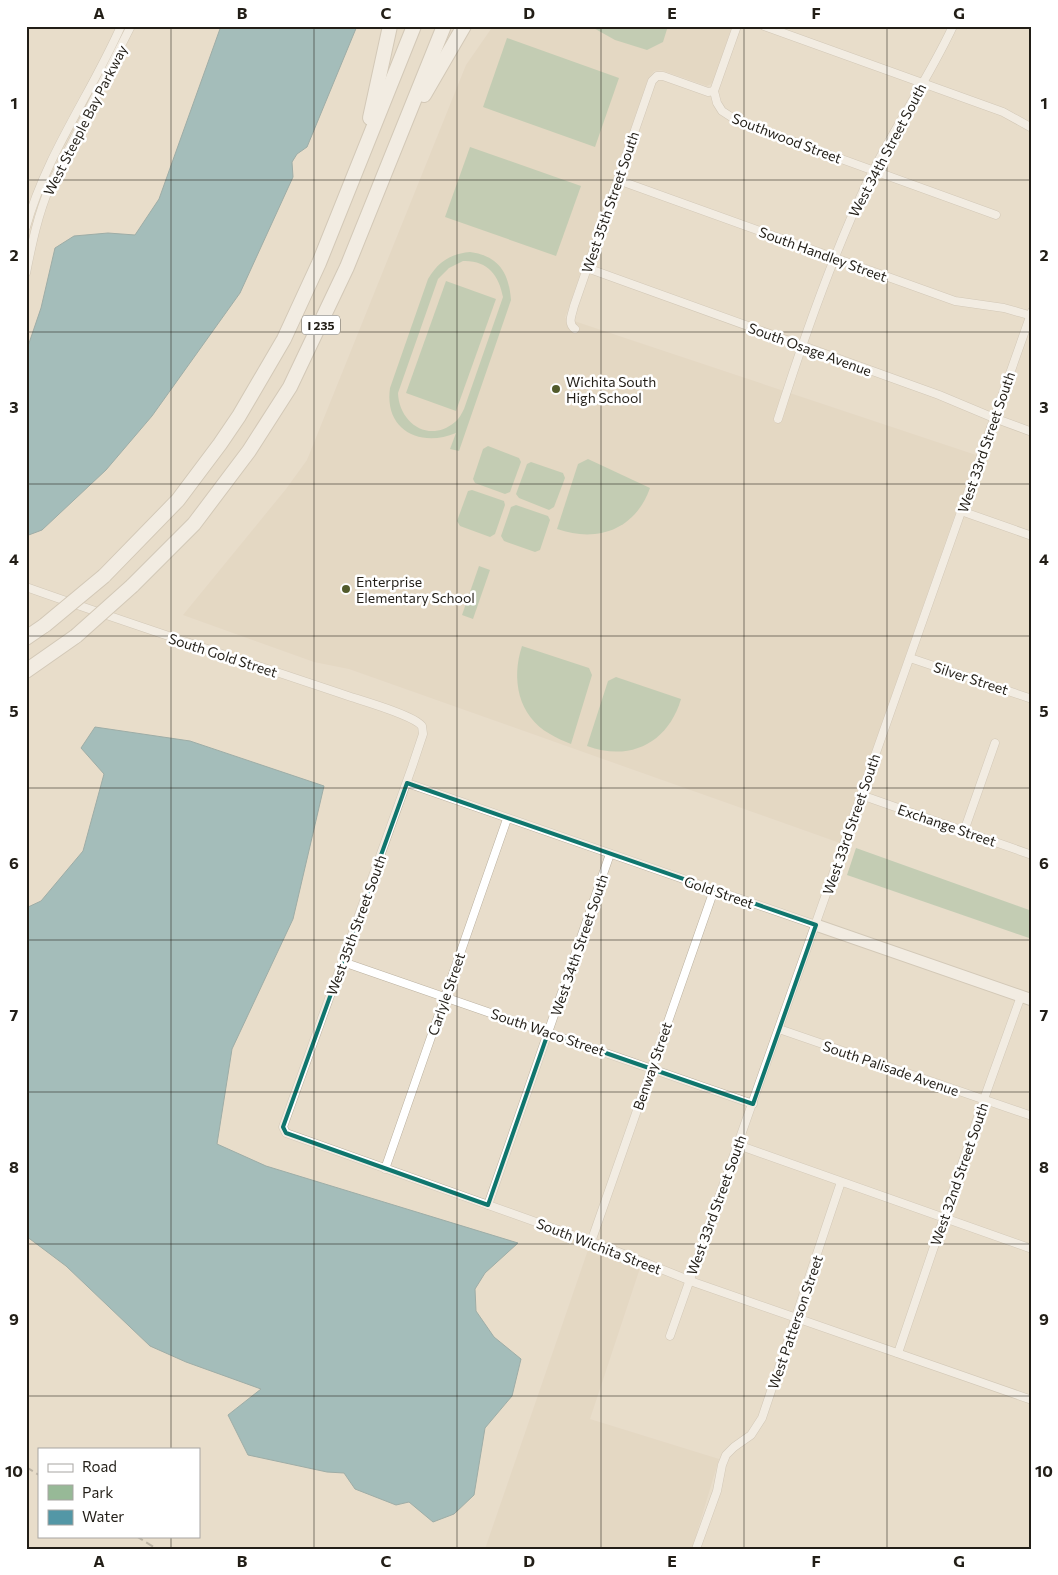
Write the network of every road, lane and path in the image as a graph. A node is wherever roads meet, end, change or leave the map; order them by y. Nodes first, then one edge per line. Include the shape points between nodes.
1 (121, 26) edge
2 (131, 26) edge
3 (390, 26) edge
4 (414, 26) edge
5 (444, 26) edge
6 (464, 26) edge
7 (737, 26) edge
8 (764, 26) edge
9 (953, 26) edge
10 (922, 84) junction
11 (714, 91) junction
12 (1032, 128) edge
13 (399, 136) junction
14 (360, 158) junction
15 (873, 172) junction
16 (618, 180) junction
17 (996, 215) dead end
18 (26, 227) edge
19 (834, 258) junction
20 (587, 268) junction
21 (26, 273) edge
22 (1031, 314) edge
23 (574, 329) dead end
24 (802, 346) junction
25 (994, 418) junction
26 (778, 419) dead end
27 (1032, 432) edge
28 (961, 511) junction
29 (1032, 536) edge
30 (26, 587) edge
31 (26, 638) edge
32 (910, 658) junction
33 (26, 672) edge
34 (1032, 698) edge
35 (420, 723) joint
36 (995, 743) dead end
37 (407, 783) junction
38 (862, 795) junction
39 (507, 819) junction
40 (964, 831) junction
41 (610, 854) junction
42 (1032, 855) edge
43 (714, 890) junction
44 (816, 925) junction
45 (343, 962) junction
46 (445, 997) junction
47 (1026, 998) edge
48 (779, 1029) junction
49 (548, 1033) junction
50 (651, 1068) junction
51 (984, 1099) junction
52 (752, 1104) junction
53 (1032, 1116) edge
54 (283, 1127) joint
55 (738, 1145) junction
56 (385, 1169) junction
57 (841, 1182) junction
58 (488, 1205) junction
59 (944, 1218) junction
60 (591, 1242) junction
61 (1032, 1249) edge
62 (690, 1280) junction
63 (795, 1318) junction
64 (670, 1336) dead end
65 (898, 1353) junction
66 (1032, 1400) edge
67 (696, 1549) edge

1 - 18 street, West Steeple Bay Parkway via 49,166
2 - 21 street, West Steeple Bay Parkway via 44,200
3 - 14 highway
4 - 14 highway, I 235
5 - 13 highway, I 235
6 - 13 highway
7 - 11 street
8 - 10 street
9 - 10 street, West 34th Street South
10 - 12 street via 1003,112
10 - 15 street, West 34th Street South
11 - 15 street, Southwood Street via 719,106 734,120
11 - 16 street, West 35th Street South via 657,76 652,82
13 - 33 highway, I 235, bridge via 347,267 315,337 290,386 249,451 194,524 132,586 76,636
14 - 31 highway, I 235, bridge via 319,263 284,339 220,444 178,500 104,576
15 - 17 street, Southwood Street
15 - 19 street, West 34th Street South
16 - 19 street, South Handley Street
16 - 20 street, West 35th Street South
19 - 22 street, South Handley Street via 954,301
19 - 24 street, West 34th Street South
20 - 23 street, West 35th Street South via 570,322
20 - 24 street, South Osage Avenue
22 - 25 street, West 33rd Street South
24 - 25 street, South Osage Avenue
24 - 26 street, West 34th Street South
25 - 27 street, South Osage Avenue
25 - 28 street, West 33rd Street South
28 - 29 street
28 - 32 street, West 33rd Street South
30 - 35 street, South Gold Street via 175,640 368,702
32 - 34 street, Silver Street
32 - 38 street, West 33rd Street South
35 - 37 street, West 35th Street South via 423,734
36 - 40 street
37 - 39 street, Gold Street
37 - 45 street, West 35th Street South
38 - 40 street, Exchange Street
38 - 44 street, West 33rd Street South
39 - 41 street, Gold Street
39 - 46 street, Carlyle Street
40 - 42 street, Exchange Street
41 - 43 street, Gold Street
41 - 49 street, West 34th Street South
43 - 44 street, Gold Street
43 - 50 street, Benway Street
44 - 47 street, Gold Street
44 - 48 street, West 33rd Street South
45 - 46 street, South Waco Street
45 - 54 street, West 35th Street South
46 - 49 street, South Waco Street
46 - 56 street, Carlyle Street
47 - 51 street, West 32nd Street South
48 - 51 street, South Palisade Avenue
48 - 52 street, West 33rd Street South
49 - 50 street, South Waco Street
49 - 58 street, West 34th Street South
50 - 52 street, South Waco Street
50 - 60 street, Benway Street
51 - 53 street, South Palisade Avenue
51 - 59 street, West 32nd Street South
52 - 55 street, West 33rd Street South
54 - 56 street, South Wichita Street via 289,1135
55 - 57 street
55 - 62 street, West 33rd Street South
56 - 58 street, South Wichita Street
57 - 59 street
57 - 63 street, West Patterson Street
58 - 60 street, South Wichita Street
59 - 61 street
59 - 65 street, West 32nd Street South
60 - 62 street, South Wichita Street
62 - 63 street, South Wichita Street
62 - 64 street, West 33rd Street South
63 - 65 street, South Wichita Street
63 - 67 street, West Patterson Street via 761,1421 751,1435 729,1450
65 - 66 street, South Wichita Street

